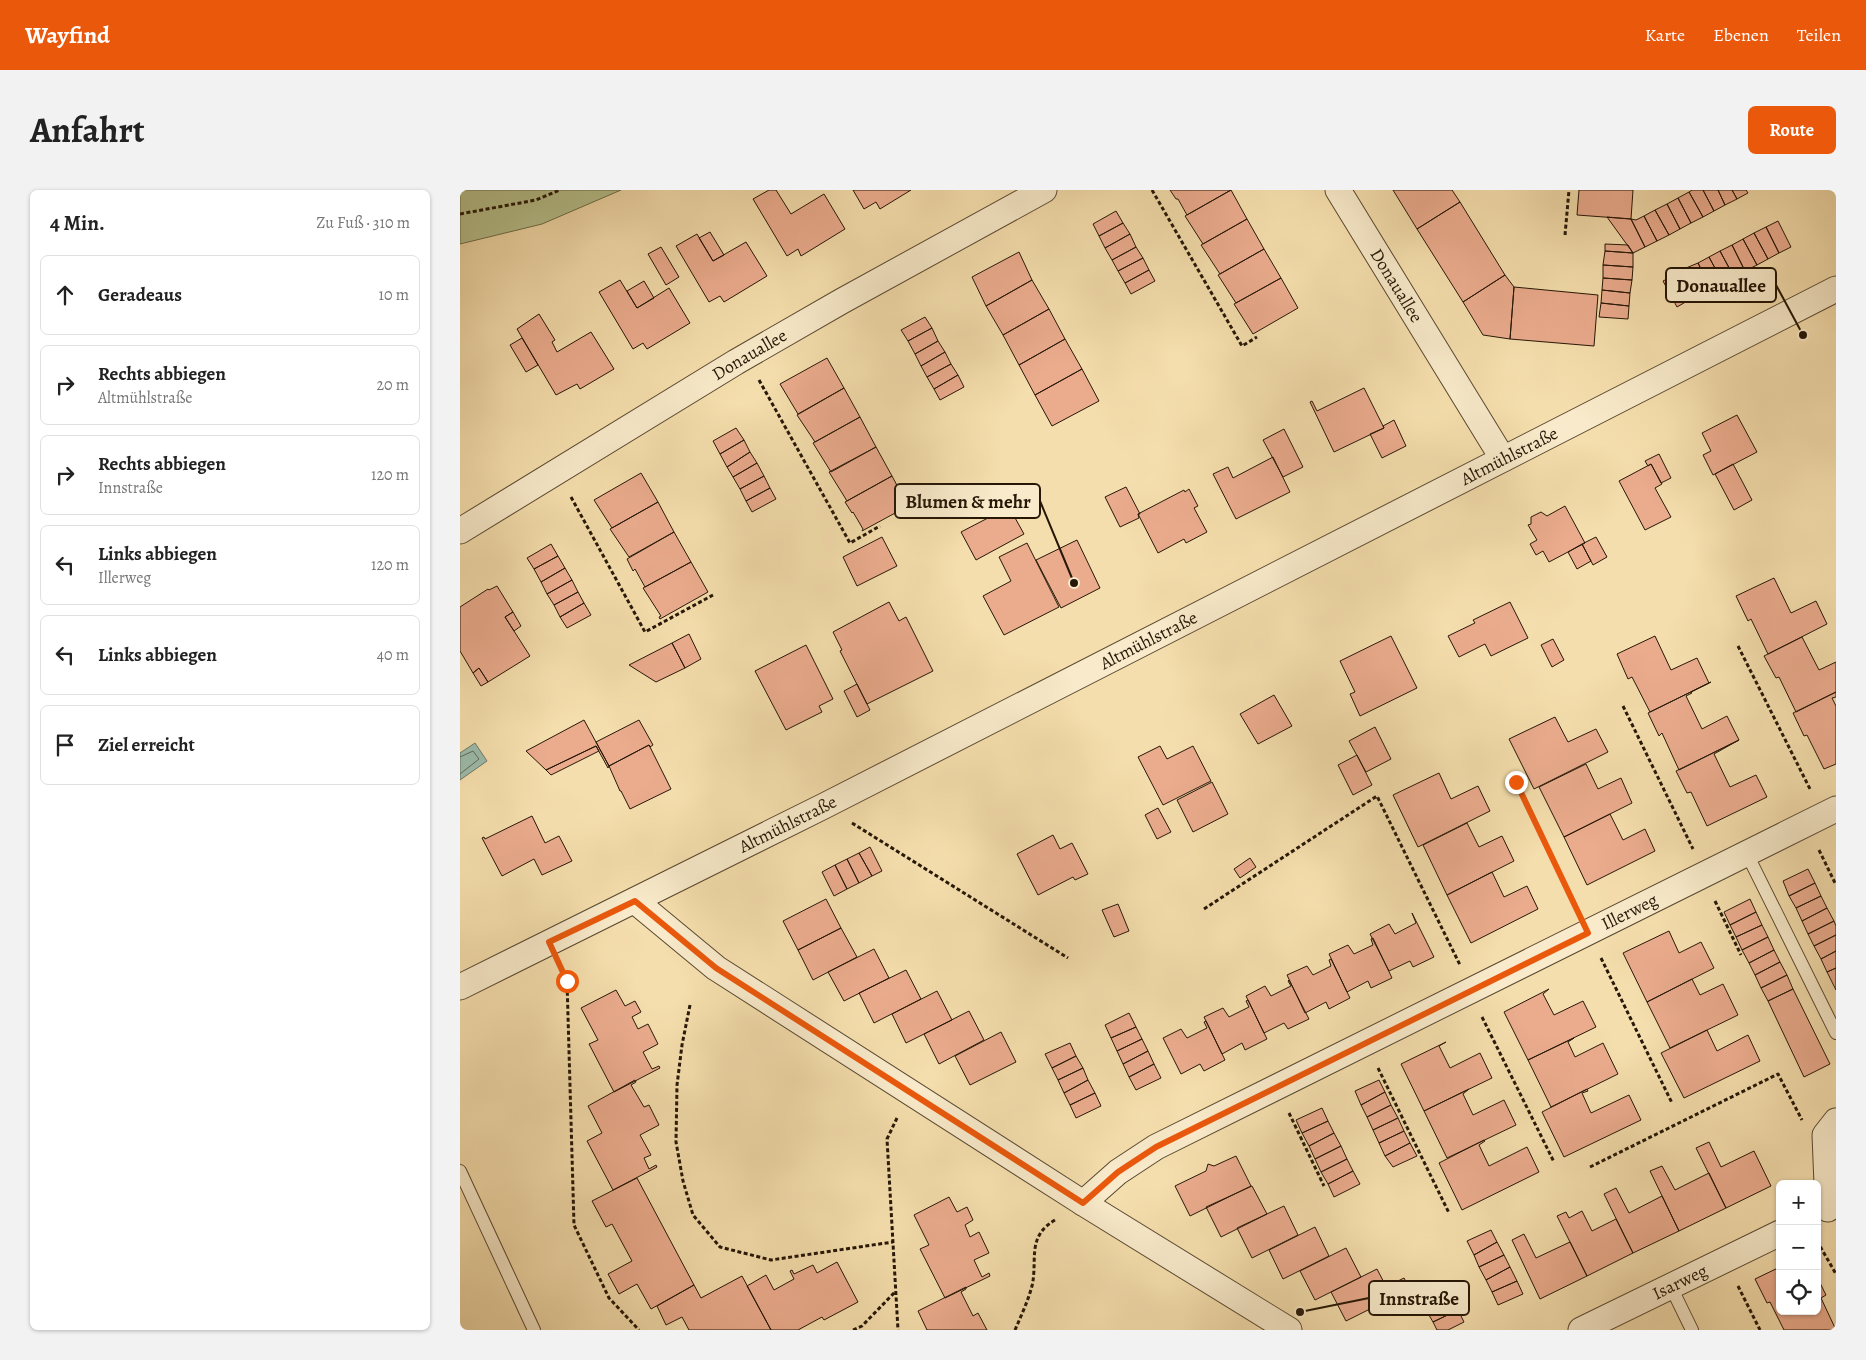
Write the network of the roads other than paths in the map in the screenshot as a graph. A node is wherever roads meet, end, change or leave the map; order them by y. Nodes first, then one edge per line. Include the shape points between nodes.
1 (1044, 190) edge
2 (1338, 190) edge
3 (1836, 289) edge
4 (1503, 459) junction
5 (460, 531) edge
6 (1822, 817) edge
7 (1747, 854) junction
8 (635, 901) junction
9 (460, 987) edge
10 (1836, 1033) edge
11 (1831, 1128) edge
12 (460, 1171) edge
13 (1083, 1203) junction
14 (1827, 1210) edge
15 (1776, 1235) edge
16 (1671, 1287) junction
17 (1588, 1328) edge
18 (534, 1330) edge
19 (1289, 1330) edge
20 (1692, 1330) edge

1 - 5 street, Donauallee via 746,356
2 - 4 street, Donauallee
3 - 4 street, Altmühlstraße
4 - 8 street, Altmühlstraße
6 - 7 street, Illerweg
7 - 10 lane
7 - 13 street, Illerweg via 1156,1147 1118,1172
8 - 9 street, Altmühlstraße
8 - 13 street via 716,968
11 - 14 street
12 - 18 lane
13 - 19 street
15 - 16 street, Isarweg
16 - 17 street, Isarweg
16 - 20 lane

